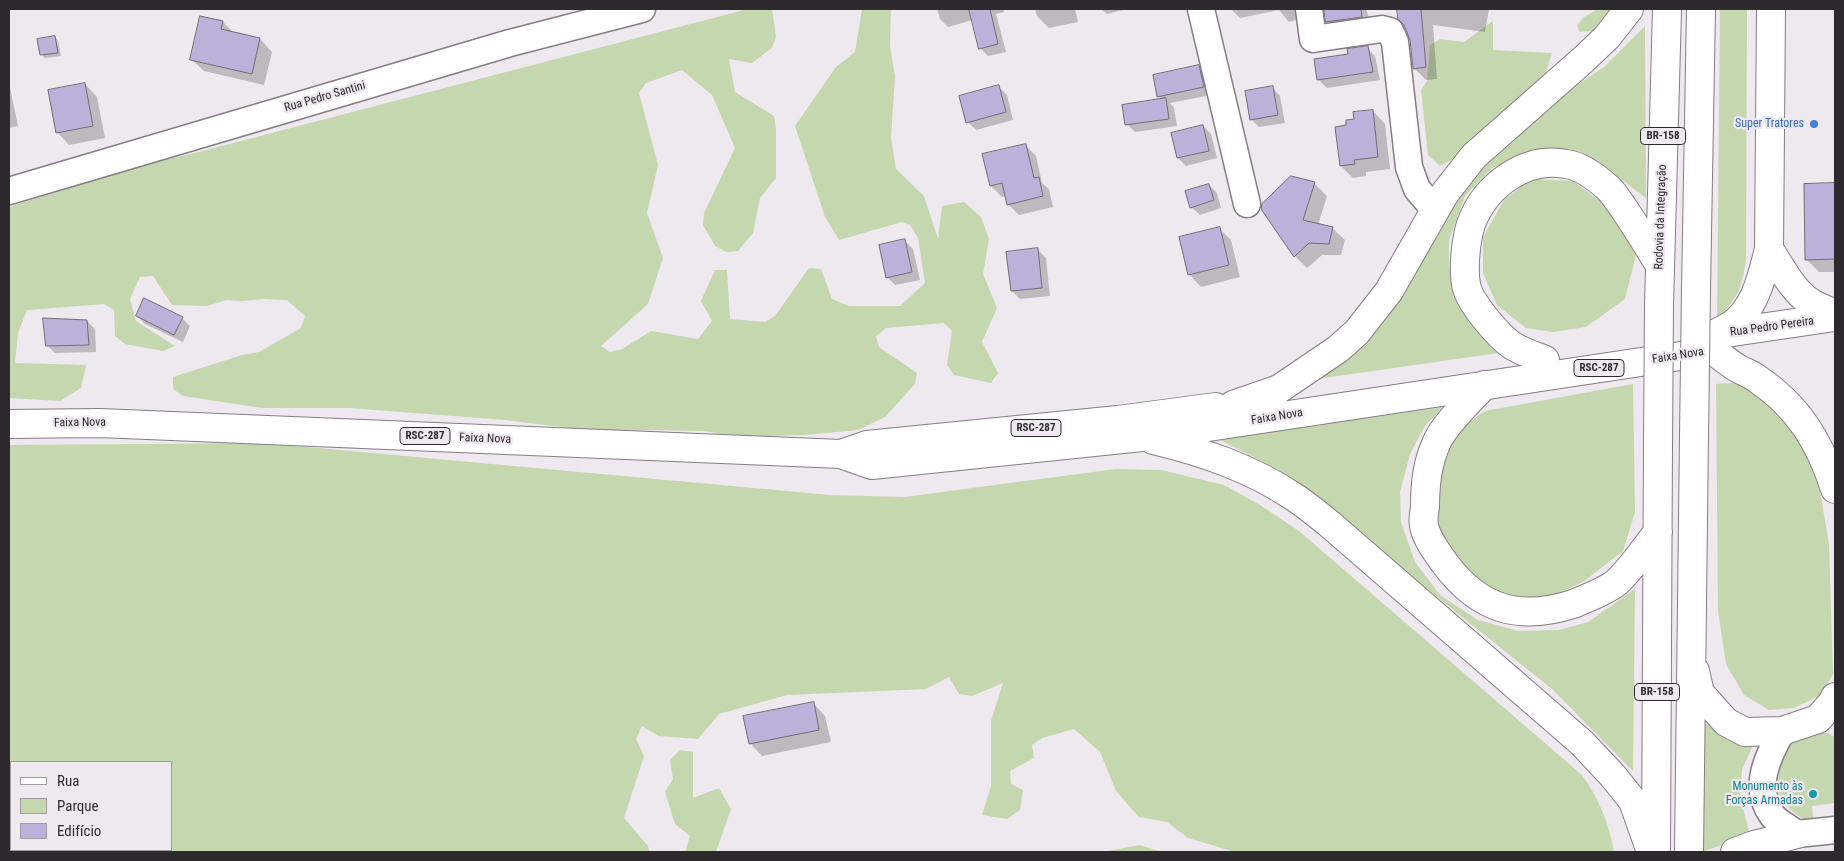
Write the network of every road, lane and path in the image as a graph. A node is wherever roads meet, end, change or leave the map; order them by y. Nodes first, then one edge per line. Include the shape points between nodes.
1 (642, 9) edge
2 (1201, 9) edge
3 (1309, 9) edge
4 (1629, 9) edge
5 (1667, 9) edge
6 (1701, 9) edge
7 (1771, 9) edge
8 (9, 191) edge
9 (1247, 204) dead end
10 (1435, 210) junction
11 (1769, 249) junction
12 (1659, 264) junction
13 (1835, 316) edge
14 (1835, 332) edge
15 (1712, 343) junction
16 (1545, 360) junction
17 (1484, 386) junction
18 (1232, 405) junction
19 (9, 424) edge
20 (1142, 437) junction
21 (841, 454) junction
22 (1835, 489) edge
23 (1658, 532) junction
24 (1690, 655) junction
25 (1835, 697) edge
26 (1827, 722) edge
27 (1782, 731) junction
28 (1835, 830) edge
29 (1797, 834) junction
30 (1652, 852) edge
31 (1656, 852) edge
32 (1688, 852) edge
33 (1735, 852) edge

1 - 8 street, Rua Pedro Santini via 510,43
2 - 9 street
3 - 10 street via 1313,39 1382,29 1390,31 1395,42 1409,167 1417,189
4 - 10 main road via 1584,59 1474,156
5 - 12 main road, Rodovia da Integração / BR-158
6 - 24 main road, BR-158, bridge
7 - 11 main road
10 - 18 main road via 1388,291 1356,332 1338,349 1278,389
11 - 13 main road via 1801,295
11 - 15 main road via 1761,281 1750,303
12 - 16 main road via 1610,189 1588,173 1567,164 1538,163 1516,171 1486,199 1472,224 1465,255 1466,285 1498,333 1514,347
12 - 23 main road, Rodovia da Integração / BR-158, bridge
13 - 15 main road, Rua Pedro Pereira
14 - 15 main road, Rua Pedro Pereira
15 - 16 main road, Faixa Nova / RSC-287
15 - 17 main road, Faixa Nova / RSC-287
15 - 22 main road via 1739,369 1756,377 1800,418 1816,440
16 - 18 main road, Faixa Nova / RSC-287
17 - 20 main road, Faixa Nova / RSC-287
17 - 23 main road via 1436,442 1427,469 1424,525 1441,558 1466,589 1501,608 1524,612 1552,610 1616,583
18 - 21 main road, Faixa Nova / RSC-287 via 867,445
19 - 21 main road, Faixa Nova / RSC-287 via 100,422
20 - 21 main road, Faixa Nova / RSC-287 via 872,465
20 - 30 main road via 1192,450 1261,477 1334,527 1582,743 1614,776 1632,801
23 - 31 main road, BR-158
24 - 27 main road via 1700,692 1726,722 1745,732
24 - 32 main road, BR-158
25 - 26 main road
26 - 27 main road
27 - 29 street via 1769,753 1762,788 1772,816
28 - 29 street
29 - 33 main road

